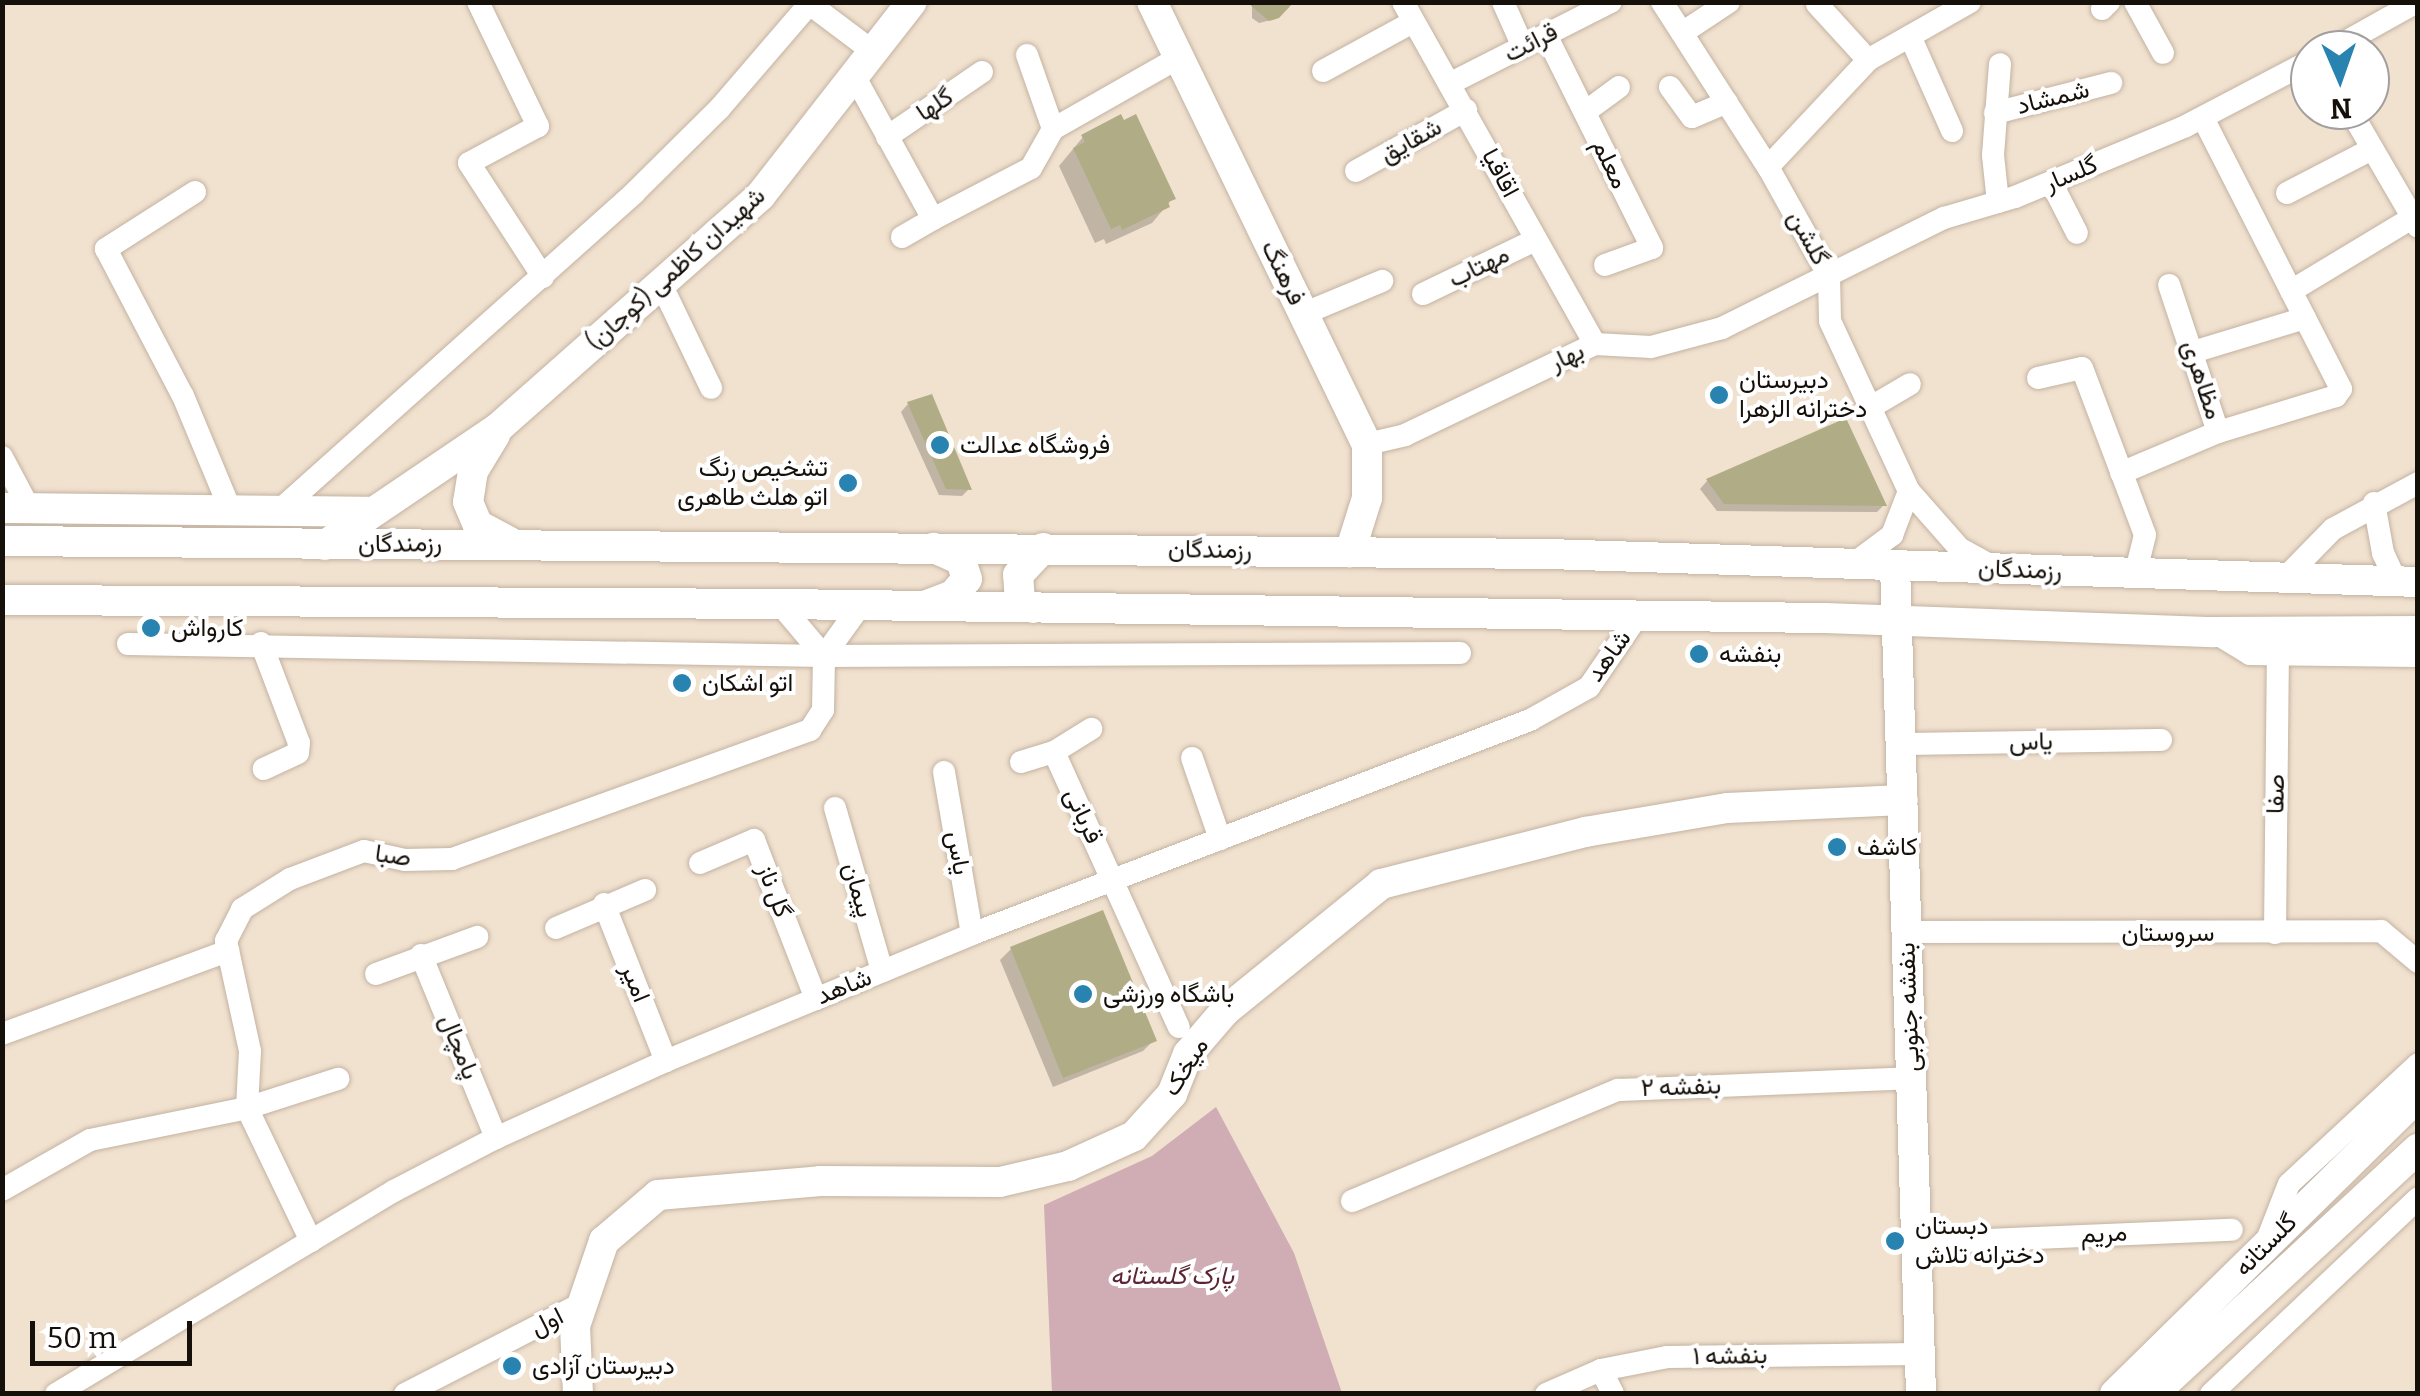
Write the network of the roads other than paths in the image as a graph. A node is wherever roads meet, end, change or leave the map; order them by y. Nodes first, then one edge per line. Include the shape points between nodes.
1 (478, 2) edge
2 (912, 2) edge
3 (1152, 2) edge
4 (1503, 2) edge
5 (1611, 2) edge
6 (1662, 2) edge
7 (1729, 2) edge
8 (2135, 2) edge
9 (2417, 2) edge
10 (809, 3) edge
11 (1968, 3) edge
12 (1817, 4) edge
13 (1408, 12) edge
14 (2367, 30) edge
15 (1682, 34) junction
16 (1546, 35) junction
17 (1910, 36) junction
18 (1523, 47) junction
19 (875, 53) junction
20 (2163, 53) dead end
21 (1027, 55) dead end
22 (1178, 58) junction
23 (1868, 60) junction
24 (2000, 64) dead end
25 (1324, 71) dead end
26 (982, 72) dead end
27 (2290, 72) edge
28 (856, 79) junction
29 (1451, 83) junction
30 (2111, 83) dead end
31 (1619, 87) dead end
32 (1670, 87) dead end
33 (1726, 102) junction
34 (1466, 110) junction
35 (1584, 112) junction
36 (1995, 112) junction
37 (2202, 118) junction
38 (1053, 129) junction
39 (2360, 130) edge
40 (1952, 132) dead end
41 (887, 137) junction
42 (2370, 150) junction
43 (1768, 167) junction
44 (1356, 171) dead end
45 (2052, 182) junction
46 (195, 192) dead end
47 (2286, 193) dead end
48 (1998, 202) junction
49 (2413, 213) edge
50 (933, 219) junction
51 (2077, 232) dead end
52 (902, 237) dead end
53 (1535, 240) junction
54 (1605, 265) dead end
55 (1829, 276) junction
56 (542, 277) junction
57 (1382, 281) dead end
58 (2170, 285) dead end
59 (662, 286) junction
60 (2292, 291) junction
61 (1423, 294) dead end
62 (1303, 314) junction
63 (2305, 318) junction
64 (1595, 344) junction
65 (2193, 352) junction
66 (2038, 378) dead end
67 (1910, 384) dead end
68 (711, 388) dead end
69 (1871, 407) junction
70 (499, 428) junction
71 (2218, 432) junction
72 (1368, 444) junction
73 (2, 456) edge
74 (2122, 474) junction
75 (2418, 482) edge
76 (1909, 491) junction
77 (2374, 503) junction
78 (16, 508) edge
79 (230, 509) junction
80 (281, 510) junction
81 (373, 512) junction
82 (2, 541) edge
83 (512, 543) junction
84 (324, 545) junction
85 (932, 546) junction
86 (1043, 548) junction
87 (1350, 552) junction
88 (1852, 564) junction
89 (1895, 566) junction
90 (2000, 570) junction
91 (2135, 574) junction
92 (2284, 580) junction
93 (2407, 582) edge
94 (2, 600) edge
95 (780, 604) junction
96 (860, 606) junction
97 (924, 606) junction
98 (1033, 608) junction
99 (1636, 617) junction
100 (1897, 620) junction
101 (2418, 631) edge
102 (2214, 632) junction
103 (261, 642) junction
104 (128, 644) dead end
105 (1460, 653) dead end
106 (2278, 655) junction
107 (824, 656) junction
108 (2418, 656) edge
109 (1090, 728) dead end
110 (2160, 740) dead end
111 (1901, 744) junction
112 (1054, 752) junction
113 (1192, 758) dead end
114 (1021, 762) dead end
115 (264, 769) dead end
116 (944, 772) dead end
117 (1902, 800) junction
118 (835, 808) dead end
119 (1220, 839) junction
120 (700, 863) dead end
121 (1113, 880) junction
122 (644, 890) dead end
123 (604, 904) junction
124 (556, 928) dead end
125 (1906, 932) junction
126 (2274, 933) junction
127 (972, 934) junction
128 (477, 937) dead end
129 (228, 951) junction
130 (421, 956) junction
131 (2418, 962) edge
132 (882, 971) junction
133 (376, 974) dead end
134 (816, 999) junction
135 (1178, 1027) dead end
136 (2, 1034) edge
137 (666, 1061) junction
138 (2418, 1064) edge
139 (1911, 1078) junction
140 (338, 1079) dead end
141 (2418, 1096) edge
142 (247, 1108) junction
143 (496, 1138) junction
144 (2418, 1149) edge
145 (2, 1190) edge
146 (2418, 1198) edge
147 (1352, 1201) dead end
148 (2232, 1230) dead end
149 (310, 1241) junction
150 (1916, 1243) junction
151 (2264, 1248) junction
152 (581, 1304) junction
153 (1920, 1354) junction
154 (1601, 1370) junction
155 (56, 1394) edge
156 (405, 1394) edge
157 (578, 1394) edge
158 (1546, 1394) edge
159 (1612, 1394) edge
160 (1921, 1394) edge
161 (2115, 1394) edge
162 (2154, 1394) edge
163 (2211, 1394) edge

1 - 56 street via 538,126 469,163
2 - 19 main road, شهیدان کاظمی (کوجان)
3 - 22 main road, فرهنگ
4 - 18 street
5 - 16 street, قرائت
6 - 15 street, گلشن
7 - 15 street
8 - 20 street
9 - 14 street
10 - 19 street
10 - 56 street via 718,109
11 - 17 street
12 - 23 street
13 - 25 street
13 - 29 street, اقاقیا
15 - 33 street, گلشن
16 - 18 street, قرائت
16 - 35 street, معلم
17 - 23 street
17 - 40 street
18 - 29 street, قرائت
19 - 28 main road, شهیدان کاظمی (کوجان)
21 - 38 street
22 - 38 street
22 - 62 main road, فرهنگ
23 - 43 street
24 - 36 street, شمشاد
26 - 41 street, گلها
27 - 37 street, گلسار
28 - 41 street
28 - 59 main road, شهیدان کاظمی (کوجان) via 761,195
29 - 34 street, اقاقیا
30 - 36 street, شمشاد
31 - 35 street
32 - 33 street via 1692,117
33 - 43 street, گلشن
34 - 44 street, شقایق
34 - 53 street, اقاقیا
35 - 54 street, معلم via 1652,248
36 - 48 street, شمشاد
37 - 45 street, گلسار
37 - 60 street
38 - 50 street via 1031,168
39 - 42 street
41 - 50 street
42 - 47 street
42 - 49 street
43 - 55 street, گلشن
45 - 48 street, گلسار
45 - 51 street
46 - 79 street via 106,249 183,396
48 - 55 street, گلسار via 1944,218
49 - 60 street
50 - 52 street
53 - 61 street, مهتاب
53 - 64 street, اقاقیا
55 - 64 street, بهار via 1722,328 1652,346
55 - 69 street, گلشن via 1830,321
56 - 80 street
57 - 62 street
58 - 65 street, مظاهری
59 - 68 street
59 - 70 main road, شهیدان کاظمی (کوجان)
60 - 63 street
62 - 72 main road, فرهنگ
63 - 65 street
63 - 71 street via 2341,389 2336,396
64 - 72 street, بهار via 1406,435
65 - 71 street, مظاهری
66 - 74 street via 2082,368
67 - 69 street
69 - 76 street, گلشن
70 - 81 main road
70 - 83 main road via 473,471 468,502 478,525
71 - 74 street, مظاهری
72 - 87 main road, فرهنگ via 1367,498
73 - 78 street
74 - 91 street via 2145,535
75 - 77 street
76 - 88 street via 1892,535
76 - 90 street, گلشن via 1959,548
77 - 92 street via 2333,529
77 - 93 street via 2384,553
78 - 79 main road
79 - 80 main road
80 - 81 main road
81 - 84 main road
82 - 84 main road, رزمندگان
83 - 84 main road, رزمندگان
83 - 85 main road, رزمندگان
85 - 86 main road, رزمندگان
85 - 97 main road via 961,560 967,579 953,595
86 - 87 main road, رزمندگان
86 - 98 main road via 1018,575 1020,602
87 - 88 main road, رزمندگان
88 - 89 main road, رزمندگان
89 - 90 main road, رزمندگان
89 - 100 main road, بنفشه جنوبی
90 - 91 main road, رزمندگان
91 - 92 main road, رزمندگان
92 - 93 main road, رزمندگان
94 - 95 main road
95 - 96 main road
95 - 107 street
96 - 97 main road
96 - 107 street
97 - 98 main road
98 - 99 main road
99 - 100 main road
99 - 119 street, شاهد via 1589,687 1530,720
100 - 102 main road
100 - 111 main road, بنفشه جنوبی
101 - 102 main road
102 - 106 street via 2250,654
103 - 104 street
103 - 107 street
103 - 115 street via 299,743 298,753
105 - 107 street
106 - 108 street
106 - 126 street, صفا
107 - 129 street, صبا via 823,710 810,730 452,858 405,860 364,851 290,880 242,910 226,941
109 - 112 street
110 - 111 street, یاس
111 - 117 main road, بنفشه جنوبی
112 - 114 street
112 - 121 street, قربانی
113 - 119 street
116 - 127 street, یاس
117 - 125 main road, بنفشه جنوبی
117 - 152 main road, میخک via 1727,808 1584,832 1381,884 1225,1011 1188,1054 1172,1094 1134,1136 1068,1166 1000,1182 820,1181 658,1195 604,1241
118 - 132 street, پیمان
119 - 121 street, شاهد
120 - 134 street, گل ناز via 754,840
121 - 127 street, شاهد
121 - 135 street, قربانی
122 - 123 street
123 - 124 street
123 - 137 street, امیر
125 - 126 street, سروستان
125 - 139 main road, بنفشه جنوبی
126 - 131 street, سروستان via 2381,931
127 - 132 street, شاهد
128 - 130 street
129 - 136 street
129 - 142 street via 250,1051
130 - 133 street
130 - 143 street, پامچال
132 - 134 street, شاهد
134 - 137 street, شاهد
137 - 143 street, شاهد
138 - 151 street via 2289,1184
139 - 147 street, بنفشه ۲ via 1618,1090
139 - 150 main road, بنفشه جنوبی
140 - 142 street
141 - 151 main road, گلستانه
142 - 145 street via 90,1140
142 - 149 street
143 - 149 street, شاهد
144 - 162 main road, گلستانه
146 - 163 street
148 - 150 street, مریم
149 - 155 street, شاهد
150 - 153 main road, بنفشه جنوبی
151 - 161 main road, گلستانه
152 - 156 street, اول
152 - 157 main road, میخک via 575,1326
153 - 154 street, بنفشه ۱ via 1667,1357
153 - 160 main road, بنفشه جنوبی
154 - 158 street, بنفشه ۱
154 - 159 street

